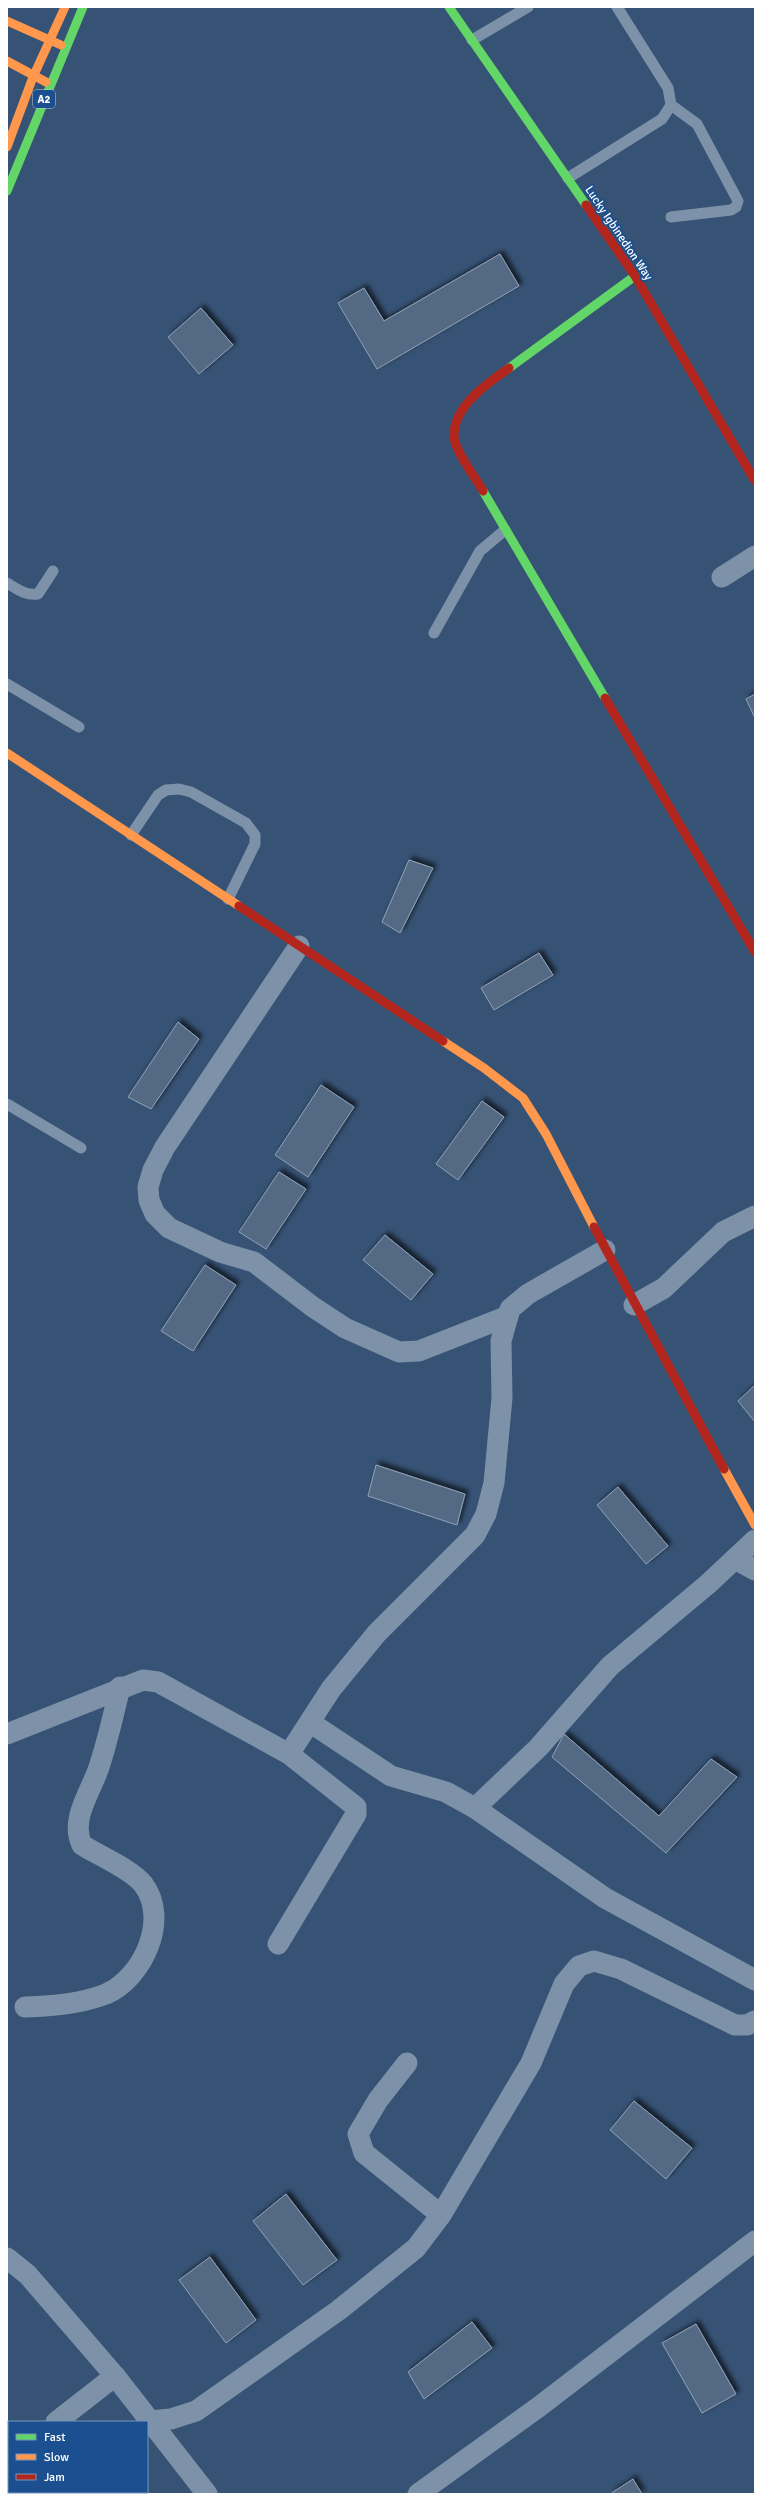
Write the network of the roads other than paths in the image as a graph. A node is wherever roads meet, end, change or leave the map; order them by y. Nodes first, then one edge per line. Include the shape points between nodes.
1 (65, 7) edge
2 (83, 7) edge
3 (449, 7) edge
4 (528, 7) edge
5 (617, 7) edge
6 (7, 21) edge
7 (50, 38) junction
8 (472, 40) junction
9 (66, 47) junction
10 (7, 61) edge
11 (33, 77) junction
12 (50, 84) junction
13 (671, 105) junction
14 (7, 147) edge
15 (568, 178) junction
16 (7, 191) edge
17 (671, 217) dead end
18 (635, 276) junction
19 (755, 481) edge
20 (505, 530) junction
21 (755, 556) edge
22 (53, 571) dead end
23 (722, 576) dead end
24 (7, 583) edge
25 (434, 633) dead end
26 (7, 684) edge
27 (78, 727) dead end
28 (7, 753) edge
29 (131, 835) junction
30 (228, 899) junction
31 (299, 946) junction
32 (755, 952) edge
33 (7, 1104) edge
34 (81, 1148) dead end
35 (755, 1216) edge
36 (605, 1250) junction
37 (634, 1305) junction
38 (508, 1316) junction
39 (755, 1525) edge
40 (755, 1540) edge
41 (735, 1559) junction
42 (755, 1570) edge
43 (120, 1687) junction
44 (311, 1723) junction
45 (7, 1734) edge
46 (289, 1754) junction
47 (475, 1808) junction
48 (278, 1944) dead end
49 (755, 1980) edge
50 (25, 2007) dead end
51 (755, 2021) edge
52 (407, 2063) dead end
53 (441, 2214) junction
54 (755, 2241) edge
55 (7, 2258) edge
56 (115, 2376) junction
57 (57, 2421) edge
58 (150, 2421) junction
59 (207, 2494) edge
60 (418, 2494) edge

1 - 7 main road
2 - 9 main road, A2
3 - 8 main road, Lucky Igbinedion Way
4 - 8 lane
5 - 13 lane via 668,88
6 - 7 main road
7 - 9 main road
7 - 11 main road
8 - 15 main road, Lucky Igbinedion Way
9 - 12 main road, A2
10 - 11 main road
11 - 12 main road
11 - 14 main road
12 - 16 main road, A2
13 - 15 lane via 662,119
13 - 17 lane via 697,124 738,201 736,207 731,210
15 - 18 main road, Lucky Igbinedion Way
18 - 19 main road, Lucky Igbinedion Way
18 - 20 main road via 488,383 462,410 454,434 458,449
20 - 25 lane via 480,551
20 - 32 main road
21 - 23 street
22 - 24 lane via 38,594 23,592
26 - 27 lane
28 - 29 main road
29 - 30 main road
29 - 30 lane via 158,795 166,790 179,789 191,792 246,823 255,835 255,844
30 - 31 main road
31 - 36 main road via 484,1068 523,1098 546,1134
31 - 38 street via 165,1147 153,1170 148,1187 149,1200 155,1214 169,1228 220,1252 254,1262 345,1328 399,1352 419,1351
33 - 34 lane
35 - 37 street via 723,1232 664,1288
36 - 37 main road
36 - 38 street via 528,1294 510,1309
37 - 39 main road
38 - 44 street via 501,1341 502,1398 494,1483 486,1514 475,1535 377,1634 331,1689
40 - 41 street
41 - 42 street
41 - 47 street via 610,1666 538,1748
43 - 45 street
43 - 46 street via 143,1680 158,1682
43 - 50 street via 100,1766 82,1804 77,1836 82,1845 142,1884 152,1904 153,1934 141,1961 125,1982 106,1994 66,2005
44 - 46 street
44 - 47 street via 391,1776 446,1792
46 - 48 street via 356,1807 356,1814
47 - 49 street via 605,1898
51 - 53 street via 747,2025 735,2025 621,1969 594,1961 579,1966 564,1984 531,2063
52 - 53 street via 378,2100 358,2134 364,2153
53 - 58 street via 416,2248 339,2310 196,2411 171,2419
54 - 60 street via 540,2406
55 - 56 street via 28,2275
56 - 57 street
56 - 58 street
58 - 59 street

